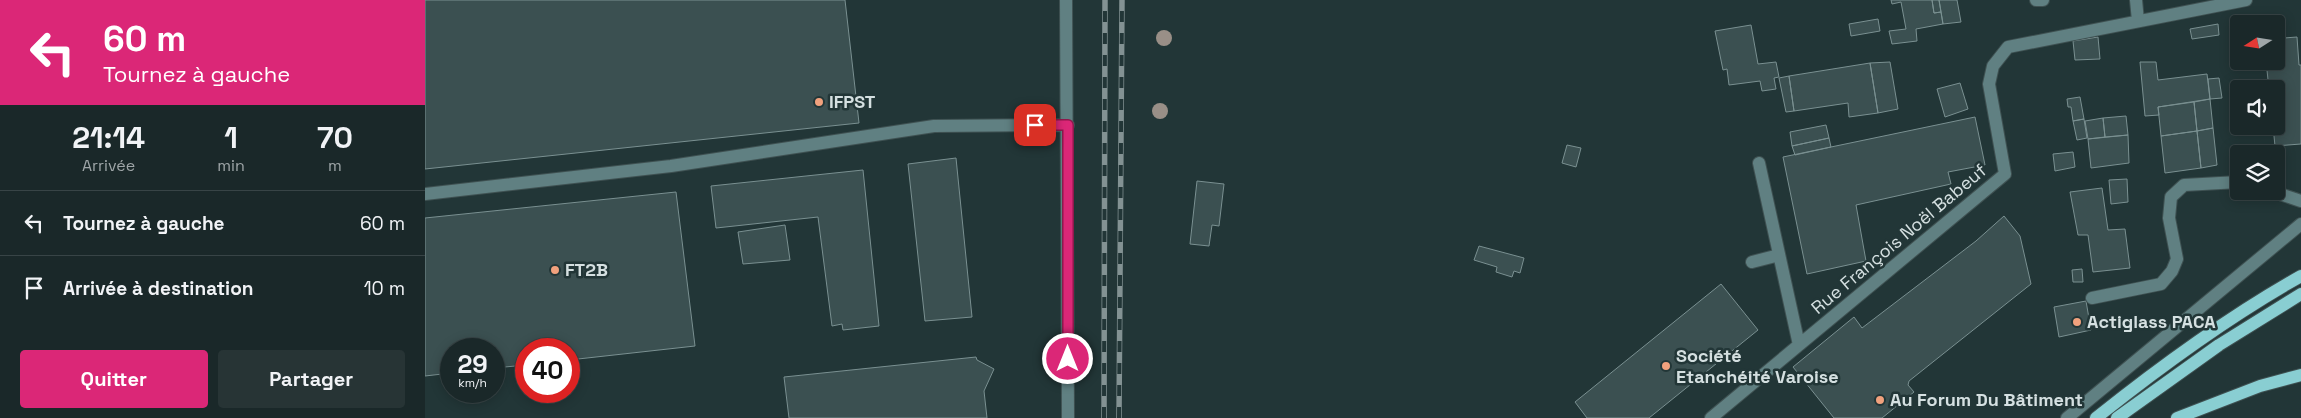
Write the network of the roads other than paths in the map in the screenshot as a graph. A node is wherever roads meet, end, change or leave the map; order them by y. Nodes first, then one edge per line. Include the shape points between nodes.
1 (1066, 0) edge
2 (2036, 0) edge
3 (2043, 0) edge
4 (2136, 0) edge
5 (2246, 0) edge
6 (2138, 21) junction
7 (1068, 125) junction
8 (1759, 163) dead end
9 (2230, 182) edge
10 (425, 194) edge
11 (2285, 196) edge
12 (2301, 201) edge
13 (2301, 224) edge
14 (1779, 255) junction
15 (1752, 262) dead end
16 (2301, 276) edge
17 (2301, 294) edge
18 (2092, 298) dead end
19 (1799, 345) junction
20 (2301, 375) edge
21 (1068, 418) edge
22 (1711, 418) edge
23 (2067, 418) edge
24 (2096, 418) edge
25 (2117, 418) edge
26 (2177, 418) edge

1 - 7 street
2 - 3 street
4 - 6 street
5 - 6 street
6 - 19 street, Rue François Noël Babeuf via 2008,47 1993,66 1989,84 2005,174
7 - 10 street via 934,126 671,166
7 - 21 street
8 - 14 street
9 - 18 street via 2184,185 2171,197 2169,218 2177,259 2161,284
11 - 12 street
13 - 23 street
14 - 15 street
14 - 19 street
16 - 24 main road via 2203,338
17 - 25 main road via 2219,345
19 - 22 street, Rue François Noël Babeuf
20 - 26 main road via 2260,386

